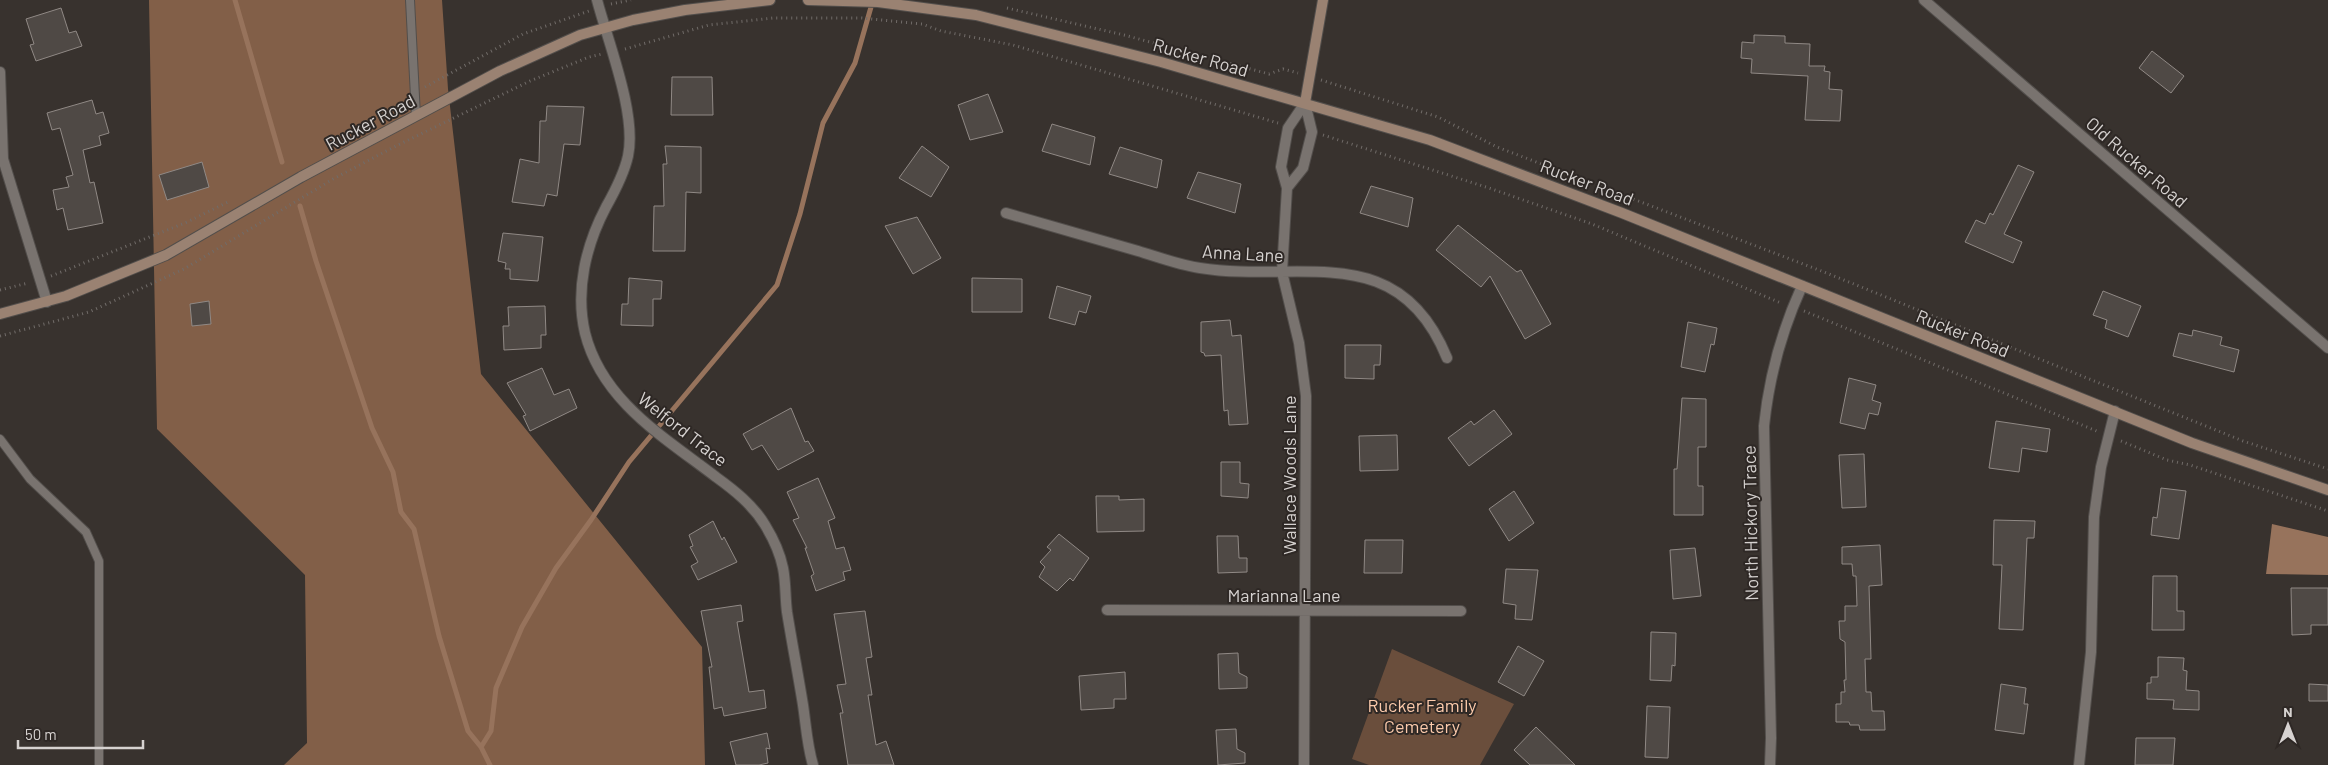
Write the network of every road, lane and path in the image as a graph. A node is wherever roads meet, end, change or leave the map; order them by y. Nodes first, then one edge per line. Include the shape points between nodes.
1 (410, 0) edge
2 (631, 0) edge
3 (770, 0) edge
4 (808, 0) edge
5 (1323, 0) edge
6 (1924, 0) edge
7 (598, 4) edge
8 (604, 28) junction
9 (611, 52) junction
10 (0, 72) edge
11 (415, 94) junction
12 (1305, 103) junction
13 (416, 116) junction
14 (383, 118) dead end
15 (1290, 126) junction
16 (1312, 132) junction
17 (1287, 188) junction
18 (236, 198) dead end
19 (1006, 213) dead end
20 (1282, 272) junction
21 (40, 279) junction
22 (1802, 286) junction
23 (0, 290) edge
24 (47, 302) junction
25 (1792, 307) junction
26 (0, 314) edge
27 (0, 336) edge
28 (2328, 348) edge
29 (1447, 358) dead end
30 (2115, 411) junction
31 (2107, 436) junction
32 (0, 439) edge
33 (2328, 490) edge
34 (2328, 512) edge
35 (1107, 610) dead end
36 (1305, 611) junction
37 (1461, 611) dead end
38 (99, 765) edge
39 (813, 765) edge
40 (1304, 765) edge
41 (1770, 765) edge
42 (2079, 765) edge

1 - 11 lane
2 - 7 path
3 - 8 main road, Rucker Road via 685,10
4 - 12 main road, Rucker Road via 878,2 976,14
5 - 12 main road
6 - 28 street, Old Rucker Road
7 - 8 street, Welford Trace
7 - 11 path via 522,34
8 - 9 street, Welford Trace
8 - 13 main road, Rucker Road via 531,55
9 - 15 path via 708,25 773,18 862,18 922,24 941,31 1013,45
9 - 27 path via 589,57 530,81 396,146 332,179 184,269 89,312
9 - 39 street, Welford Trace via 626,105 628,155 586,259 582,283 586,333 605,379 620,399 637,417 748,503 764,522 783,568 786,608
10 - 21 street via 3,159
11 - 13 lane
11 - 14 path
12 - 15 street, Wallace Woods Lane
12 - 16 street
12 - 22 main road, Rucker Road via 1430,140 1613,209
13 - 24 main road, Rucker Road via 301,177 166,255
15 - 17 street, Wallace Woods Lane via 1281,167
16 - 17 street via 1303,168
16 - 25 path via 1592,224
17 - 20 street, Wallace Woods Lane
18 - 21 path via 185,223
19 - 20 street, Anna Lane via 1198,268
20 - 29 street, Anna Lane via 1346,272 1386,285 1425,317
20 - 36 street, Wallace Woods Lane via 1299,343 1306,396
21 - 23 path
21 - 24 street
22 - 25 street, North Hickory Trace
22 - 30 main road, Rucker Road
24 - 26 main road, Rucker Road
25 - 31 path
25 - 41 street, North Hickory Trace via 1768,391 1764,426
30 - 31 street
30 - 33 main road, Rucker Road via 2192,443
31 - 34 path via 2167,460
31 - 42 street via 2094,517 2092,652
32 - 38 lane via 30,479 86,532 98,561
35 - 36 street, Marianna Lane
36 - 37 street, Marianna Lane
36 - 40 street, Wallace Woods Lane

